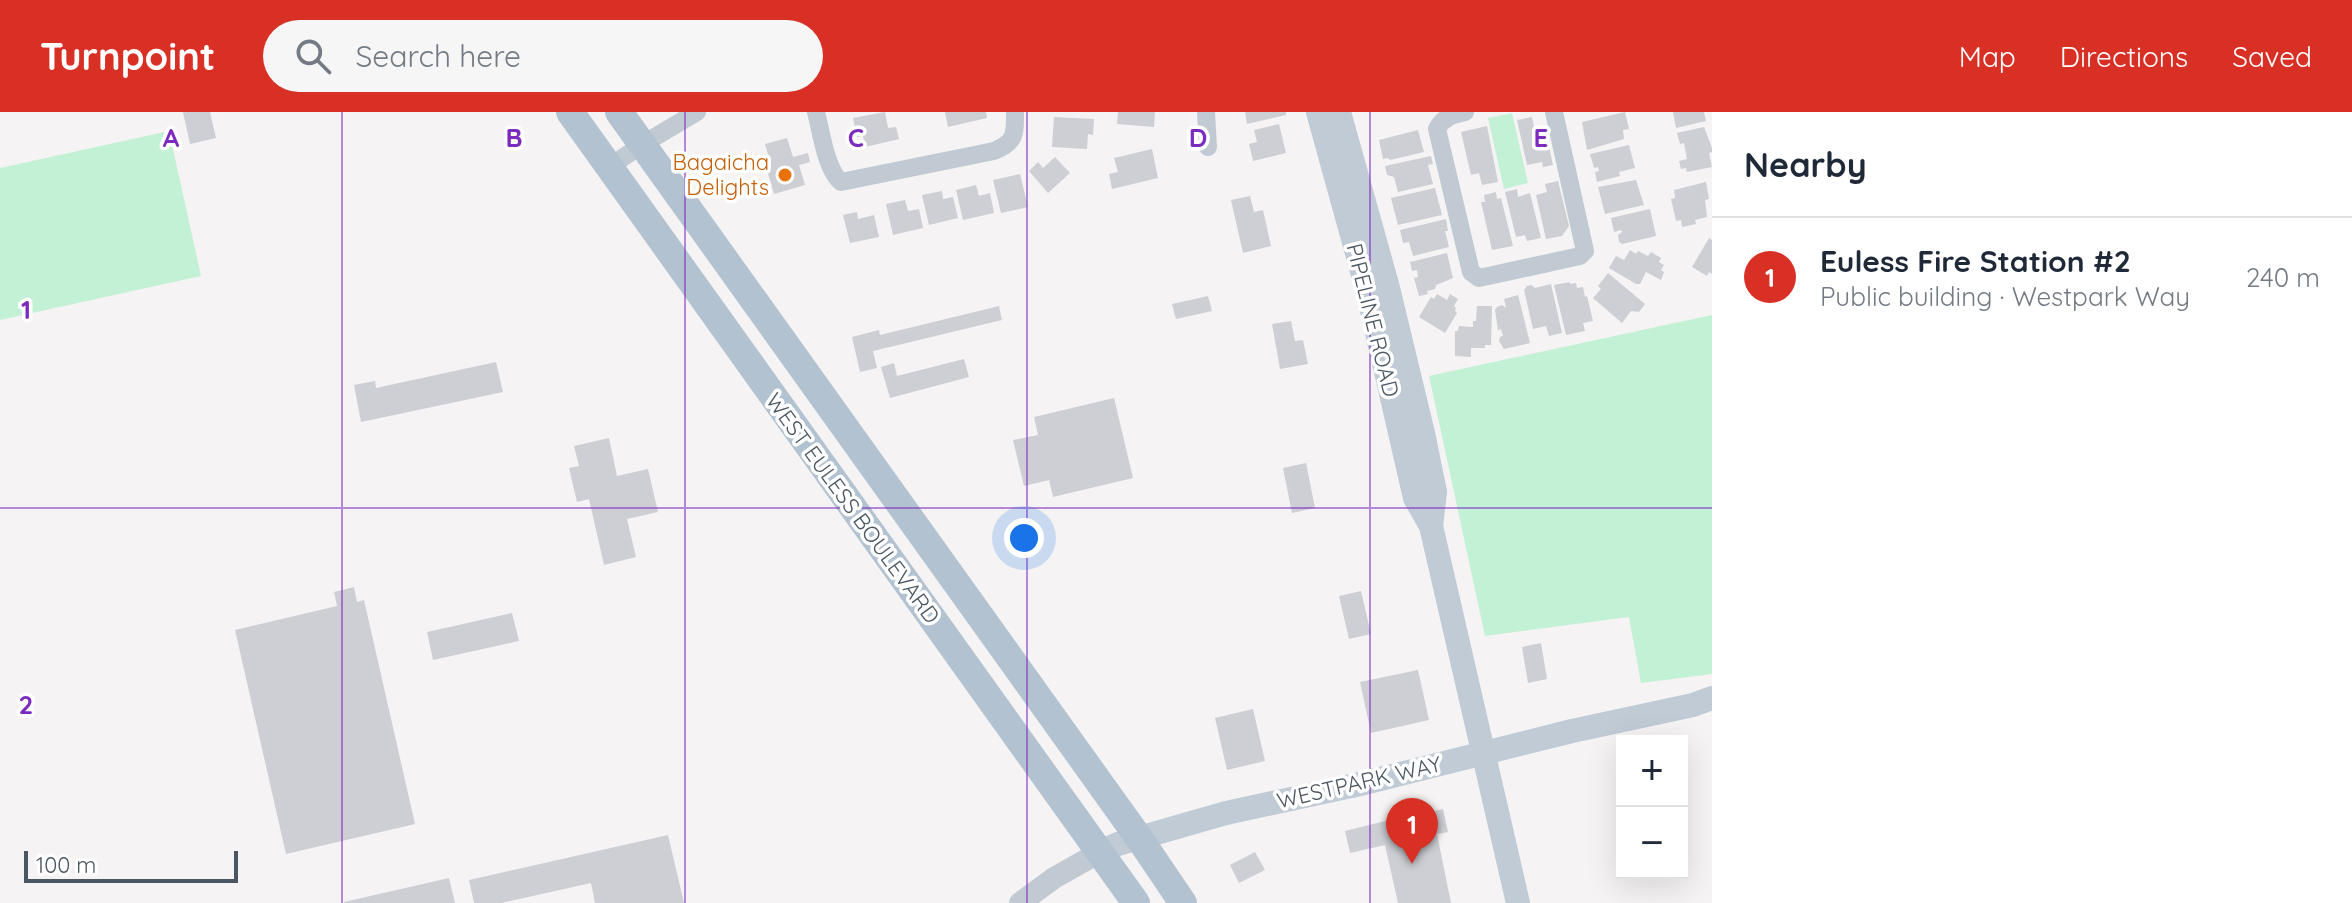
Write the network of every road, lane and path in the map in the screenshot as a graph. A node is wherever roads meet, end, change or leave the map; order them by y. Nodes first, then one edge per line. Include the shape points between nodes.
1 (570, 112) edge
2 (619, 112) edge
3 (697, 112) edge
4 (816, 112) edge
5 (1015, 112) edge
6 (1206, 112) edge
7 (1318, 112) edge
8 (1339, 112) edge
9 (1465, 112) edge
10 (1554, 112) edge
11 (643, 144) junction
12 (1208, 147) dead end
13 (609, 167) junction
14 (1378, 290) junction
15 (785, 344) junction
16 (753, 368) junction
17 (1712, 698) edge
18 (1484, 753) junction
19 (1139, 838) junction
20 (1100, 852) junction
21 (1020, 903) edge
22 (1136, 903) edge
23 (1183, 903) edge
24 (1518, 903) edge

1 - 13 main road, WEST EULESS BOULEVARD
2 - 11 main road, WEST EULESS BOULEVARD
3 - 11 street
4 - 5 street via 830,166 841,182 1007,146 1015,131
6 - 12 street
7 - 14 main road, PIPELINE ROAD
8 - 14 main road, PIPELINE ROAD
9 - 10 street via 1447,117 1437,129 1471,272 1479,278 1585,251
11 - 13 street
11 - 15 main road, WEST EULESS BOULEVARD
13 - 16 main road, WEST EULESS BOULEVARD
14 - 18 main road, PIPELINE ROAD via 1415,498 1431,526
15 - 16 main road
15 - 19 main road, WEST EULESS BOULEVARD
16 - 20 main road, WEST EULESS BOULEVARD
17 - 18 main road, WESTPARK WAY
18 - 19 main road, WESTPARK WAY
18 - 24 main road, PIPELINE ROAD
19 - 20 main road, WESTPARK WAY
19 - 23 main road, WEST EULESS BOULEVARD
20 - 21 street, WESTPARK WAY
20 - 22 main road, WEST EULESS BOULEVARD

